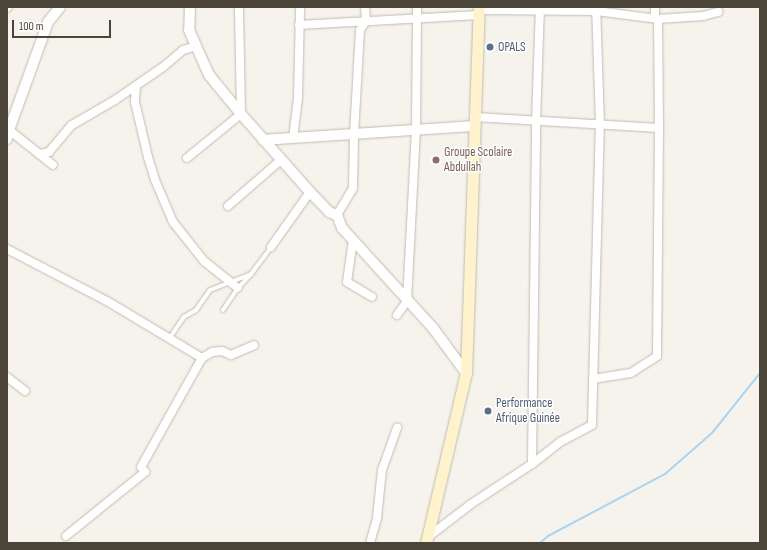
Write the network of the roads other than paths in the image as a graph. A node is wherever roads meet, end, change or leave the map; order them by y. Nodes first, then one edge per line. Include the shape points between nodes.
1 (60, 7) edge
2 (190, 7) edge
3 (239, 7) edge
4 (300, 7) edge
5 (365, 7) edge
6 (417, 7) edge
7 (655, 7) edge
8 (540, 9) edge
9 (596, 9) edge
10 (479, 11) edge
11 (718, 12) dead end
12 (417, 18) junction
13 (657, 18) junction
14 (366, 21) junction
15 (299, 25) junction
16 (196, 46) junction
17 (136, 86) junction
18 (241, 114) junction
19 (536, 121) junction
20 (475, 122) junction
21 (600, 125) junction
22 (659, 128) junction
23 (416, 130) junction
24 (8, 134) edge
25 (354, 134) junction
26 (293, 138) junction
27 (264, 140) junction
28 (39, 154) junction
29 (187, 158) dead end
30 (281, 160) junction
31 (53, 165) dead end
32 (310, 192) junction
33 (228, 206) dead end
34 (337, 215) junction
35 (353, 240) junction
36 (272, 247) joint
37 (7, 249) edge
38 (251, 274) junction
39 (230, 282) junction
40 (238, 288) junction
41 (372, 297) dead end
42 (407, 301) junction
43 (223, 310) dead end
44 (397, 314) dead end
45 (169, 338) junction
46 (254, 345) dead end
47 (202, 358) junction
48 (466, 373) junction
49 (7, 376) edge
50 (593, 379) junction
51 (25, 391) dead end
52 (397, 428) dead end
53 (532, 464) junction
54 (66, 536) dead end
55 (427, 540) edge
56 (370, 543) edge

1 - 24 street via 48,22
2 - 16 street via 190,30
3 - 18 street
4 - 15 street
5 - 14 street
6 - 12 street
7 - 13 street
8 - 9 street
8 - 10 street
8 - 19 street
9 - 13 street
9 - 21 street
10 - 12 street
10 - 20 main road
11 - 13 street via 703,16
12 - 14 street
12 - 23 street
13 - 22 street
14 - 15 street
14 - 25 street via 360,30
15 - 26 street via 298,98
16 - 17 street via 183,50
16 - 18 street via 209,75
17 - 28 street via 72,125 49,152
17 - 39 street via 135,102 148,157 173,222 204,261
18 - 27 street
18 - 29 street
19 - 20 street
19 - 21 street
19 - 53 street
20 - 23 street
20 - 48 main road
21 - 22 street
21 - 50 street
22 - 50 street via 657,356 631,373
23 - 25 street
23 - 42 street
24 - 28 street
25 - 26 street
25 - 34 street via 353,188
26 - 27 street
27 - 30 street
28 - 31 street
30 - 32 street
30 - 33 street
32 - 34 street via 328,212
32 - 36 street
34 - 35 street via 342,228
35 - 41 street via 347,282
35 - 42 street
36 - 38 lane
37 - 45 street via 107,301
38 - 39 lane
38 - 40 lane
39 - 40 street
39 - 45 lane via 210,290 196,310 184,317
40 - 43 lane
42 - 44 street
42 - 48 street via 433,328
45 - 47 street
46 - 47 street via 231,355 222,351 212,352
47 - 54 street via 141,467 145,472
48 - 55 main road
49 - 51 street
50 - 53 street via 592,425 560,442
52 - 56 street via 382,470 377,518
53 - 55 street via 471,504

